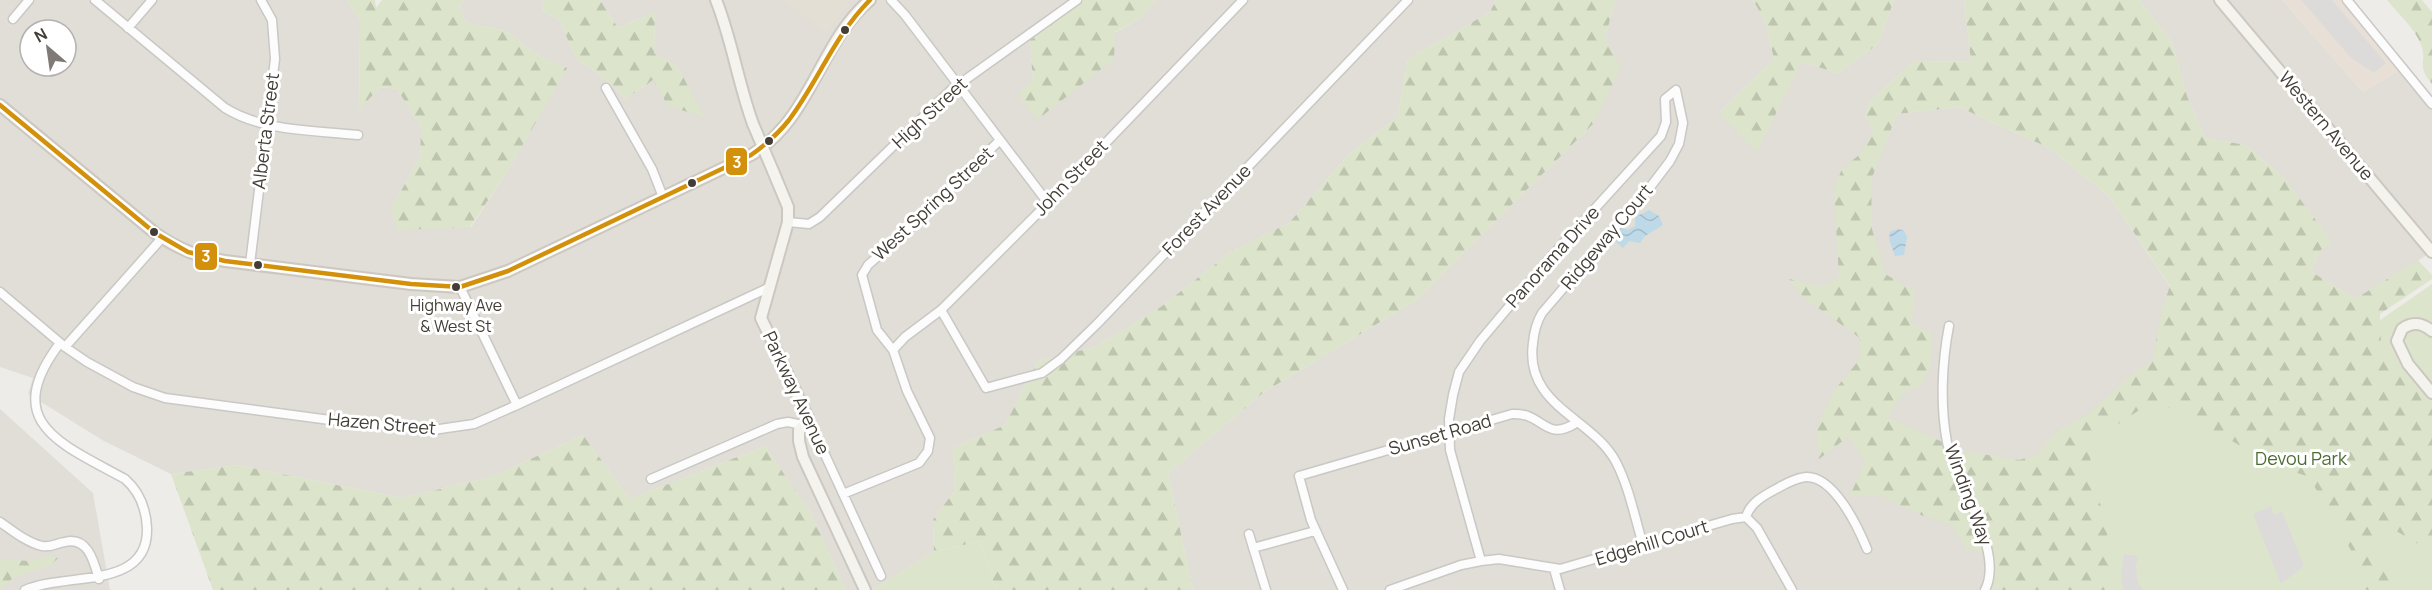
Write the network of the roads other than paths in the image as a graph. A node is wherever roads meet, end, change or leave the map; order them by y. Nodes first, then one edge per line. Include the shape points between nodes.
1 (29, 0) edge
2 (95, 0) edge
3 (152, 0) edge
4 (261, 0) edge
5 (716, 0) edge
6 (870, 0) edge
7 (891, 0) edge
8 (1077, 0) edge
9 (1243, 0) edge
10 (1408, 0) edge
11 (2220, 0) edge
12 (2347, 0) edge
13 (13, 19) dead end
14 (128, 28) junction
15 (959, 85) junction
16 (606, 88) dead end
17 (1672, 92) joint
18 (2432, 104) edge
19 (0, 105) edge
20 (267, 124) junction
21 (358, 135) dead end
22 (1000, 140) junction
23 (663, 196) junction
24 (1048, 203) junction
25 (788, 222) junction
26 (162, 238) junction
27 (2432, 252) edge
28 (250, 264) junction
29 (460, 287) junction
30 (768, 288) junction
31 (0, 292) edge
32 (941, 310) junction
33 (1949, 326) dead end
34 (2432, 331) edge
35 (63, 345) junction
36 (893, 350) junction
37 (2432, 393) edge
38 (518, 405) junction
39 (805, 423) junction
40 (1576, 423) junction
41 (1449, 432) junction
42 (651, 479) dead end
43 (843, 494) junction
44 (1746, 517) junction
45 (0, 522) edge
46 (1316, 531) junction
47 (1249, 534) dead end
48 (1643, 545) junction
49 (1253, 548) junction
50 (1867, 549) dead end
51 (1481, 561) junction
52 (1554, 569) junction
53 (881, 576) dead end
54 (99, 579) junction
55 (25, 590) edge
56 (865, 590) edge
57 (1266, 590) edge
58 (1343, 590) edge
59 (1390, 590) edge
60 (1560, 590) edge
61 (1792, 590) edge
62 (1985, 590) edge

1 - 13 street
2 - 14 street
3 - 14 street
4 - 20 street, Alberta Street via 272,20 276,45
5 - 25 street, Parkway Avenue, bridge via 743,98 788,207
6 - 23 street via 848,26 776,138 751,155
7 - 15 street
8 - 15 street, High Street
9 - 24 street, John Street
10 - 32 street, Forest Avenue via 1061,359 1042,373 986,388
11 - 27 street, Western Avenue
12 - 18 street
14 - 20 street via 225,108 244,120
15 - 22 street
15 - 25 street, High Street via 820,217 809,224
16 - 23 street
17 - 40 street, Ridgeway Court via 1676,90 1683,123 1679,144 1651,186 1542,313 1534,330 1534,371 1543,388
17 - 41 street, Panorama Drive via 1665,99 1666,122 1661,136 1549,260 1462,366 1453,395
19 - 26 street
20 - 21 street
20 - 28 street, Alberta Street
22 - 24 street
22 - 36 street, West Spring Street via 862,275 877,330
23 - 29 street via 508,270
24 - 32 street, John Street
25 - 30 street, Parkway Avenue
26 - 28 street via 200,257
26 - 35 street
28 - 29 street
29 - 38 street
30 - 38 street, Hazen Street
30 - 39 street, Parkway Avenue via 761,318
31 - 35 street, Hazen Street
32 - 36 street, John Street
33 - 62 street, Winding Way via 1944,387 1947,441 1989,552 1990,577
34 - 37 street via 2424,325 2412,324 2402,329 2397,341 2408,364
35 - 38 street, Hazen Street via 133,387 165,398 236,408 433,430 474,424
35 - 54 street via 42,362 33,378 28,393 35,421 61,443 125,479 135,488 147,519 146,550 118,576
36 - 43 street, West Spring Street via 906,391 927,433 928,451 919,463
39 - 42 street via 777,424
39 - 43 street, Parkway Avenue
39 - 56 street via 799,441 803,457
40 - 41 street, Sunset Road via 1561,431 1551,430 1528,415 1512,414
40 - 48 street via 1616,463
41 - 46 street, Sunset Road via 1299,476
41 - 51 street, Panorama Drive via 1454,466
43 - 53 street, Parkway Avenue
44 - 48 street, Edgehill Court
44 - 50 street via 1754,503 1788,482 1803,477 1817,479 1835,492
44 - 61 street via 1757,528
45 - 54 street via 43,546 66,541 87,547
46 - 49 street
46 - 58 street
47 - 49 street
48 - 52 street, Edgehill Court
49 - 57 street
51 - 52 street, Edgehill Court via 1499,559
51 - 59 street, Edgehill Court
52 - 60 street
54 - 55 street via 40,584

